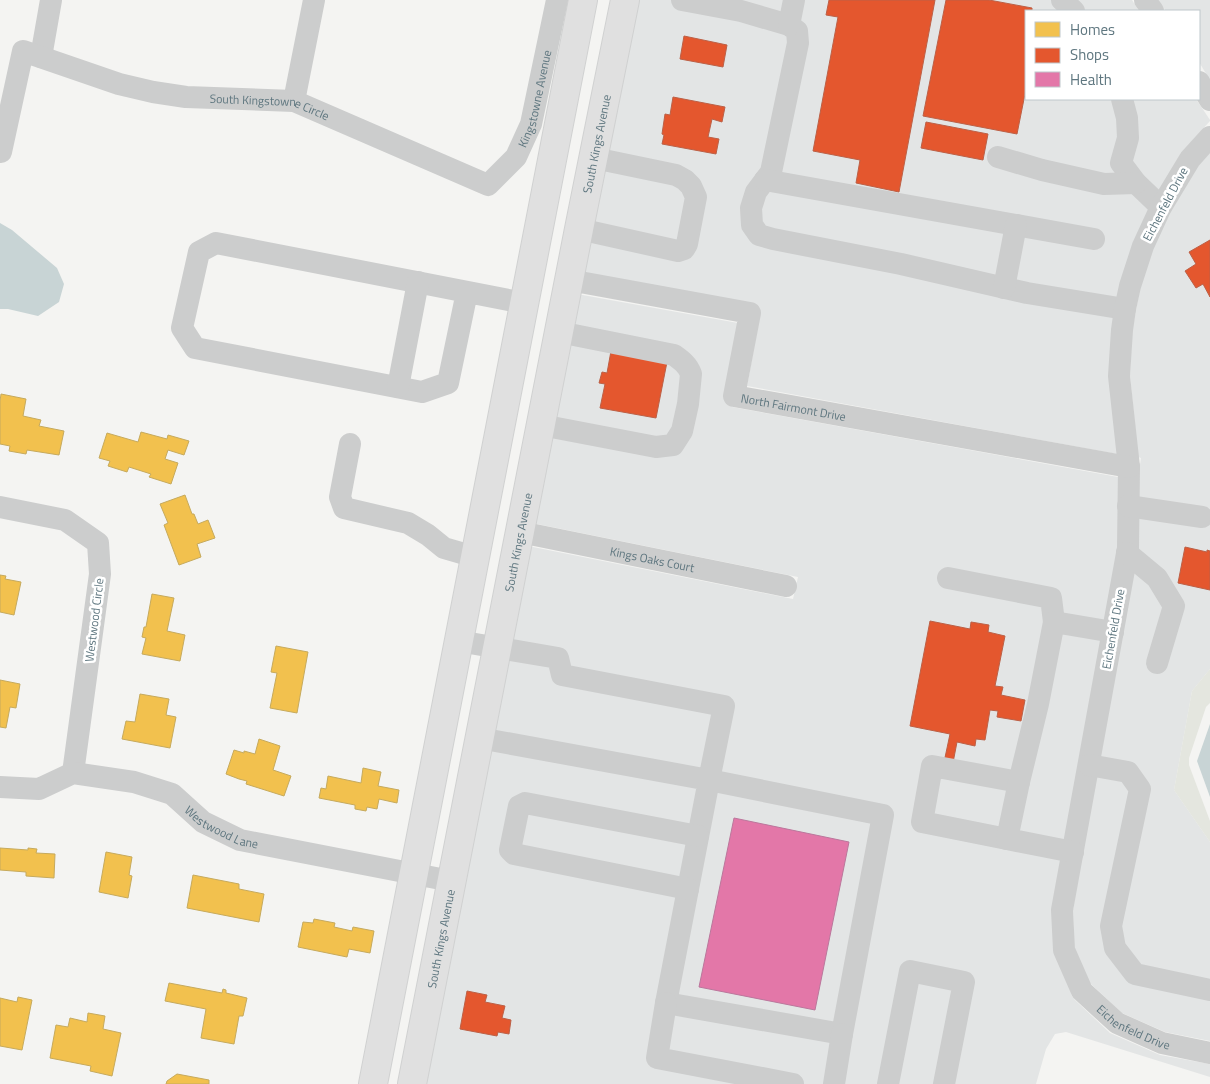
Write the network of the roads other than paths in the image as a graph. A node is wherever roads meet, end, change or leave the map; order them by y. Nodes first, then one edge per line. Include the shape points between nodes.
1 (51, 0) edge
2 (314, 0) edge
3 (557, 0) edge
4 (585, 0) edge
5 (625, 0) edge
6 (682, 0) edge
7 (794, 0) edge
8 (1062, 0) edge
9 (742, 5) edge
10 (1073, 10) edge
11 (789, 25) junction
12 (41, 57) junction
13 (1200, 84) edge
14 (1122, 100) edge
15 (1210, 100) edge
16 (294, 101) junction
17 (1210, 137) edge
18 (0, 152) edge
19 (998, 157) dead end
20 (594, 158) junction
21 (765, 180) junction
22 (1136, 184) junction
23 (488, 185) joint
24 (1161, 208) junction
25 (1016, 225) junction
26 (578, 228) junction
27 (1094, 239) dead end
28 (569, 280) junction
29 (418, 282) junction
30 (1004, 288) junction
31 (467, 292) junction
32 (524, 303) junction
33 (1125, 309) junction
34 (559, 332) junction
35 (398, 387) junction
36 (541, 425) junction
37 (350, 444) dead end
38 (1129, 467) junction
39 (1128, 506) junction
40 (0, 507) edge
41 (1202, 518) dead end
42 (520, 532) junction
43 (1128, 552) junction
44 (475, 557) junction
45 (948, 578) dead end
46 (786, 586) dead end
47 (1054, 622) junction
48 (1113, 632) junction
49 (458, 641) junction
50 (497, 648) junction
51 (1157, 663) dead end
52 (479, 738) junction
53 (1088, 765) junction
54 (73, 773) junction
55 (709, 780) junction
56 (1019, 782) junction
57 (0, 787) edge
58 (698, 836) junction
59 (1007, 839) junction
60 (1073, 852) junction
61 (414, 874) junction
62 (451, 881) junction
63 (688, 889) junction
64 (1210, 990) edge
65 (666, 1003) junction
66 (842, 1034) junction
67 (1210, 1053) edge
68 (373, 1084) edge
69 (412, 1084) edge
70 (793, 1084) edge
71 (834, 1084) edge
72 (888, 1084) edge
73 (944, 1084) edge

1 - 12 street
2 - 16 street
3 - 23 street, Kingstowne Avenue via 531,124 516,157
4 - 26 main road via 578,109 563,188 565,210
4 - 32 main road
5 - 20 main road, South Kings Avenue
6 - 9 street
7 - 11 street
8 - 10 street
9 - 11 street
11 - 21 street via 797,31 798,42 771,172
12 - 16 street, South Kingstowne Circle via 119,84 153,92 186,97
12 - 18 street, South Kingstowne Circle via 23,51
13 - 15 street
14 - 22 street via 1128,138 1121,163
16 - 23 street, South Kingstowne Circle
17 - 24 street, Eichenfeld Drive via 1190,159
19 - 22 street via 1104,184
20 - 26 main road, South Kings Avenue
20 - 26 street via 676,174 692,186 696,197 687,244 678,251
21 - 25 street
21 - 30 street via 756,192 751,208 752,225 759,235
22 - 24 street
24 - 33 street, Eichenfeld Drive via 1143,246
25 - 27 street
25 - 30 street
26 - 28 main road, South Kings Avenue
28 - 34 main road, South Kings Avenue
28 - 38 street, North Fairmont Drive via 750,314 734,396
29 - 31 street
29 - 35 street
29 - 35 street via 216,243 199,252 182,328 195,348
30 - 33 street
31 - 32 street
31 - 35 street via 448,383 422,392
32 - 44 main road
33 - 38 street, Eichenfeld Drive via 1119,376
34 - 36 main road, South Kings Avenue
34 - 36 street via 674,355 684,362 691,374 688,404 682,431 673,444 656,447
36 - 42 main road, South Kings Avenue
37 - 44 street via 340,497 344,508 408,523 444,548
38 - 39 street, Eichenfeld Drive
39 - 41 street
39 - 43 street, Eichenfeld Drive
40 - 54 street, Westwood Circle via 65,520 98,543 100,574
42 - 46 street, Kings Oaks Court
42 - 50 main road, South Kings Avenue
43 - 48 street, Eichenfeld Drive
43 - 51 street via 1157,578 1174,606
44 - 49 main road
45 - 47 street via 1052,598
47 - 48 street
47 - 56 street
48 - 53 street, Eichenfeld Drive
49 - 50 street
49 - 61 main road
50 - 52 main road, South Kings Avenue
50 - 55 street via 558,658 562,675 724,706
52 - 55 street
52 - 62 main road, South Kings Avenue
53 - 60 street, Eichenfeld Drive
53 - 64 street via 1128,772 1140,789 1112,926 1115,948 1136,974
54 - 57 street via 39,789
54 - 61 street, Westwood Lane via 134,782 172,794 203,822 240,840
55 - 58 street
55 - 66 street via 883,816
56 - 59 street
56 - 59 street via 932,766 922,822
58 - 63 street
58 - 63 street via 525,803 519,806 510,850 514,854
59 - 60 street
60 - 67 street, Eichenfeld Drive via 1062,910 1064,950 1082,991 1116,1024 1162,1044
61 - 62 street, Westwood Lane
61 - 68 main road
62 - 69 main road, South Kings Avenue
63 - 65 street
65 - 66 street
65 - 70 street via 656,1058
66 - 71 street
72 - 73 street via 910,972 964,982

